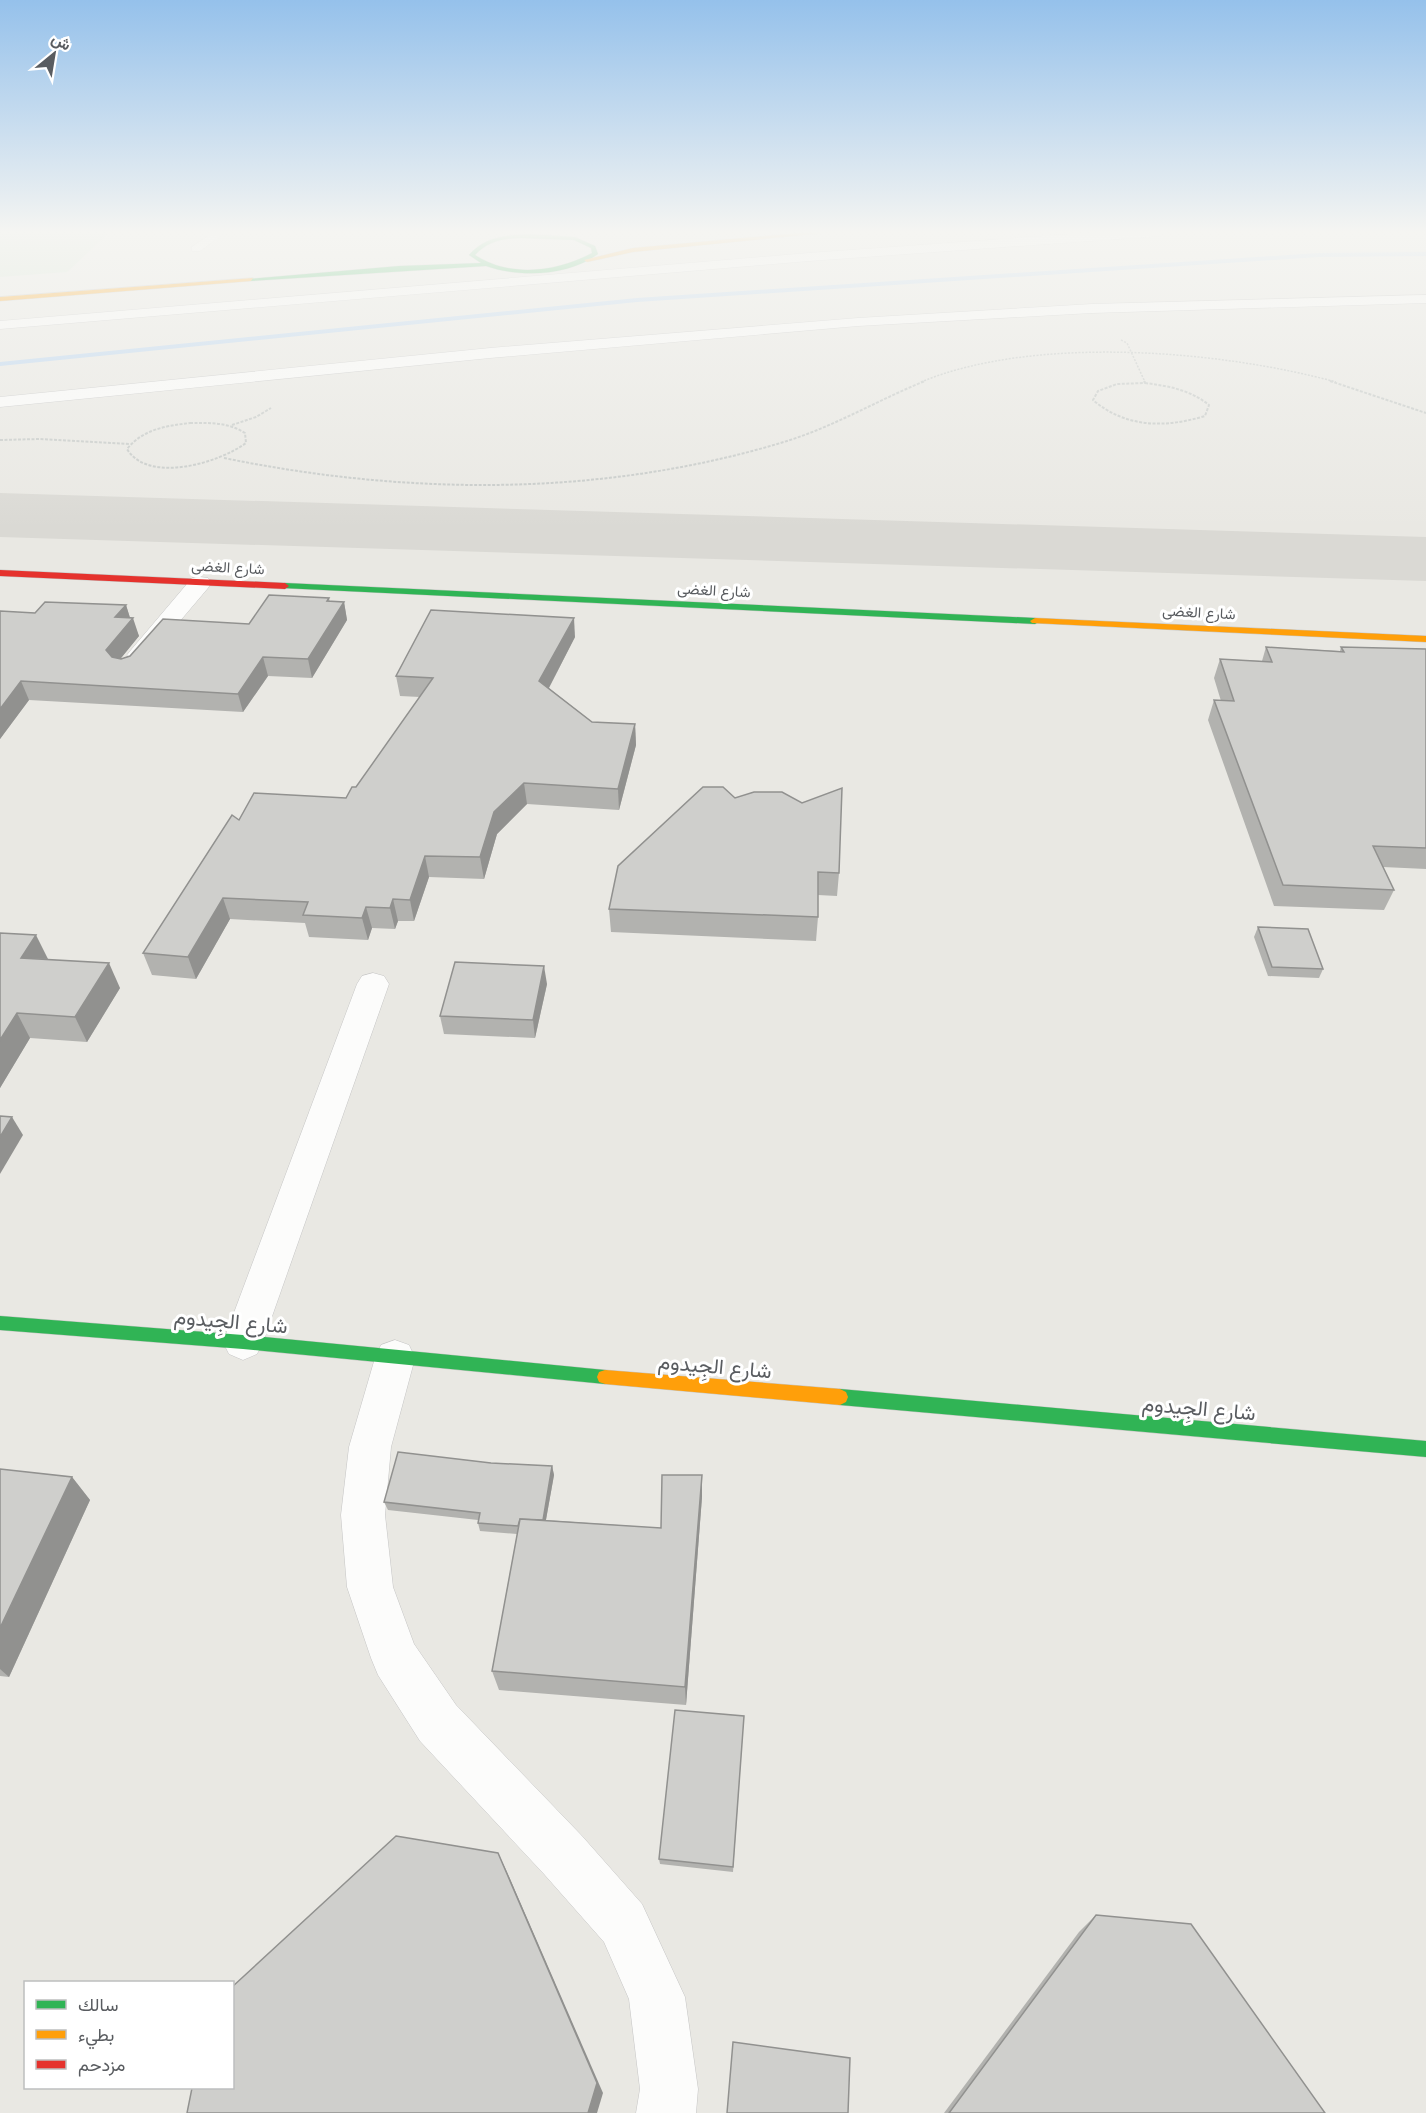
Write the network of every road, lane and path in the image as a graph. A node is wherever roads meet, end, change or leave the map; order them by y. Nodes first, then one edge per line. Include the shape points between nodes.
1 (753, 331) edge
2 (1144, 383) joint
3 (0, 402) edge
4 (1426, 413) edge
5 (0, 440) edge
6 (130, 444) junction
7 (224, 458) junction
8 (0, 573) edge
9 (200, 583) junction
10 (1426, 639) edge
11 (128, 668) edge
12 (374, 984) dead end
13 (0, 1323) edge
14 (243, 1342) junction
15 (394, 1358) junction
16 (1426, 1449) edge
17 (666, 2113) edge

1 - 3 street
2 - 2 path via 1197,395 1209,405 1205,416 1187,423 1147,423 1103,411 1093,400 1098,391 1117,384
4 - 7 path via 1294,372 1168,356 1087,353 986,362 944,372 789,441 629,474 506,485 409,485 306,474
5 - 6 path
6 - 7 path via 127,449 133,459 152,466 180,467
6 - 7 path via 160,428 219,423 239,429 247,438 241,448
8 - 9 street, شارع الغضى
9 - 10 street, شارع الغضى
9 - 11 street
12 - 14 street
13 - 14 street, شارع الجِيدوم
14 - 15 street, شارع الجِيدوم
15 - 16 street, شارع الجِيدوم
15 - 17 street via 370,1447 363,1515 370,1587 395,1658 438,1724 623,1923 657,1997 669,2089

